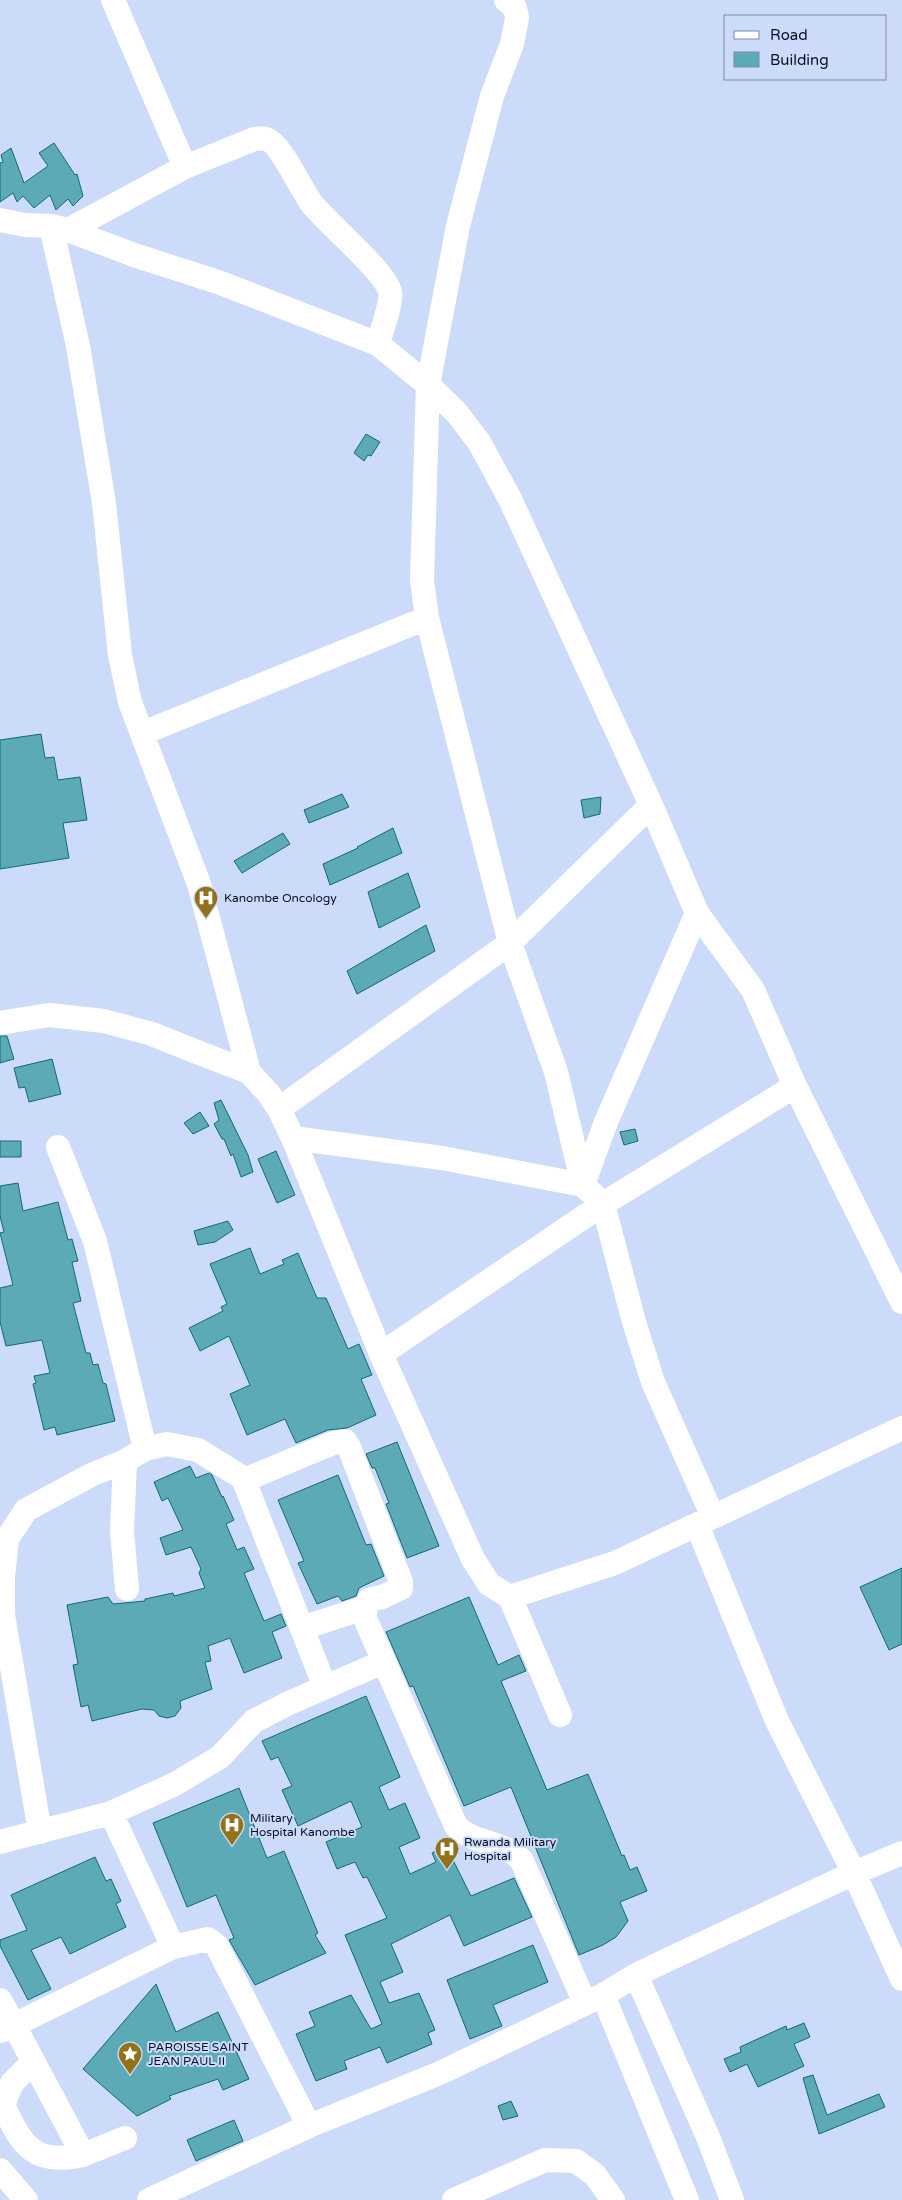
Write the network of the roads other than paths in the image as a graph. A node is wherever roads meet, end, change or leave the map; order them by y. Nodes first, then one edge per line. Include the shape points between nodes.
1 (113, 0) edge
2 (506, 0) edge
3 (185, 167) junction
4 (0, 220) edge
5 (60, 228) junction
6 (378, 344) junction
7 (428, 385) junction
8 (427, 618) junction
9 (143, 734) junction
10 (650, 805) junction
11 (697, 913) junction
12 (510, 943) junction
13 (0, 1023) edge
14 (248, 1072) junction
15 (795, 1086) junction
16 (279, 1109) junction
17 (293, 1138) junction
18 (58, 1147) dead end
19 (583, 1185) junction
20 (603, 1204) junction
21 (902, 1302) edge
22 (381, 1354) junction
23 (902, 1428) edge
24 (135, 1455) junction
25 (243, 1478) junction
26 (705, 1521) junction
27 (127, 1589) dead end
28 (510, 1597) junction
29 (367, 1607) junction
30 (302, 1628) junction
31 (383, 1662) junction
32 (325, 1687) junction
33 (560, 1715) dead end
34 (111, 1813) junction
35 (40, 1832) junction
36 (0, 1842) edge
37 (902, 1853) edge
38 (854, 1873) junction
39 (173, 1947) junction
40 (636, 1975) junction
41 (902, 1979) edge
42 (594, 1999) junction
43 (0, 2000) edge
44 (7, 2028) edge
45 (33, 2062) junction
46 (310, 2126) junction
47 (125, 2138) dead end
48 (83, 2155) junction
49 (0, 2170) edge
50 (26, 2200) edge
51 (149, 2200) edge
52 (454, 2200) edge
53 (613, 2200) edge
54 (687, 2200) edge
55 (732, 2200) edge

1 - 3 street
2 - 7 street via 515,8 514,35 492,96 458,226
3 - 5 street
3 - 6 street via 254,139 267,139 277,148 306,197 382,275 390,292
4 - 5 street
5 - 6 street via 134,256 218,282
5 - 9 street via 104,503 120,655 130,702
6 - 7 street
7 - 8 street via 422,580
7 - 10 street via 456,412 479,442 510,500
8 - 9 street
8 - 12 street
9 - 14 street via 199,884
10 - 11 street
10 - 12 street
11 - 15 street via 753,990
11 - 19 street via 606,1122
12 - 16 street
12 - 19 street via 556,1072
13 - 14 street via 49,1015 104,1020 152,1034
14 - 16 street
15 - 20 street
15 - 21 street
16 - 17 street
17 - 19 street via 442,1158
17 - 22 street
18 - 24 street via 95,1241
19 - 20 street
20 - 22 street
20 - 26 street via 653,1382
22 - 28 street via 473,1559 489,1584
23 - 26 street
24 - 25 street via 167,1444 198,1450
24 - 27 street via 122,1531
24 - 35 street via 26,1510 7,1539 2,1615
25 - 29 street via 345,1441 401,1582 401,1588 369,1600
25 - 30 street
26 - 28 street via 615,1563
26 - 38 street via 721,1581 777,1721
28 - 33 street
29 - 30 street
29 - 31 street via 364,1616
30 - 32 street
31 - 32 street
31 - 42 street via 456,1826 463,1834 515,1852
32 - 34 street via 254,1721 220,1757 175,1784
34 - 35 street
34 - 39 street
35 - 36 street
37 - 38 street
38 - 40 street
38 - 41 street
39 - 44 street
39 - 46 street via 208,1939 217,1946
40 - 42 street
40 - 55 street via 708,2137
42 - 46 street via 440,2073
42 - 54 street
43 - 44 street
44 - 45 street
45 - 48 street
45 - 48 street via 12,2083 3,2105 14,2128 31,2150 48,2159
46 - 51 street
47 - 48 street
49 - 50 street
52 - 53 street via 545,2160 576,2161 595,2175

